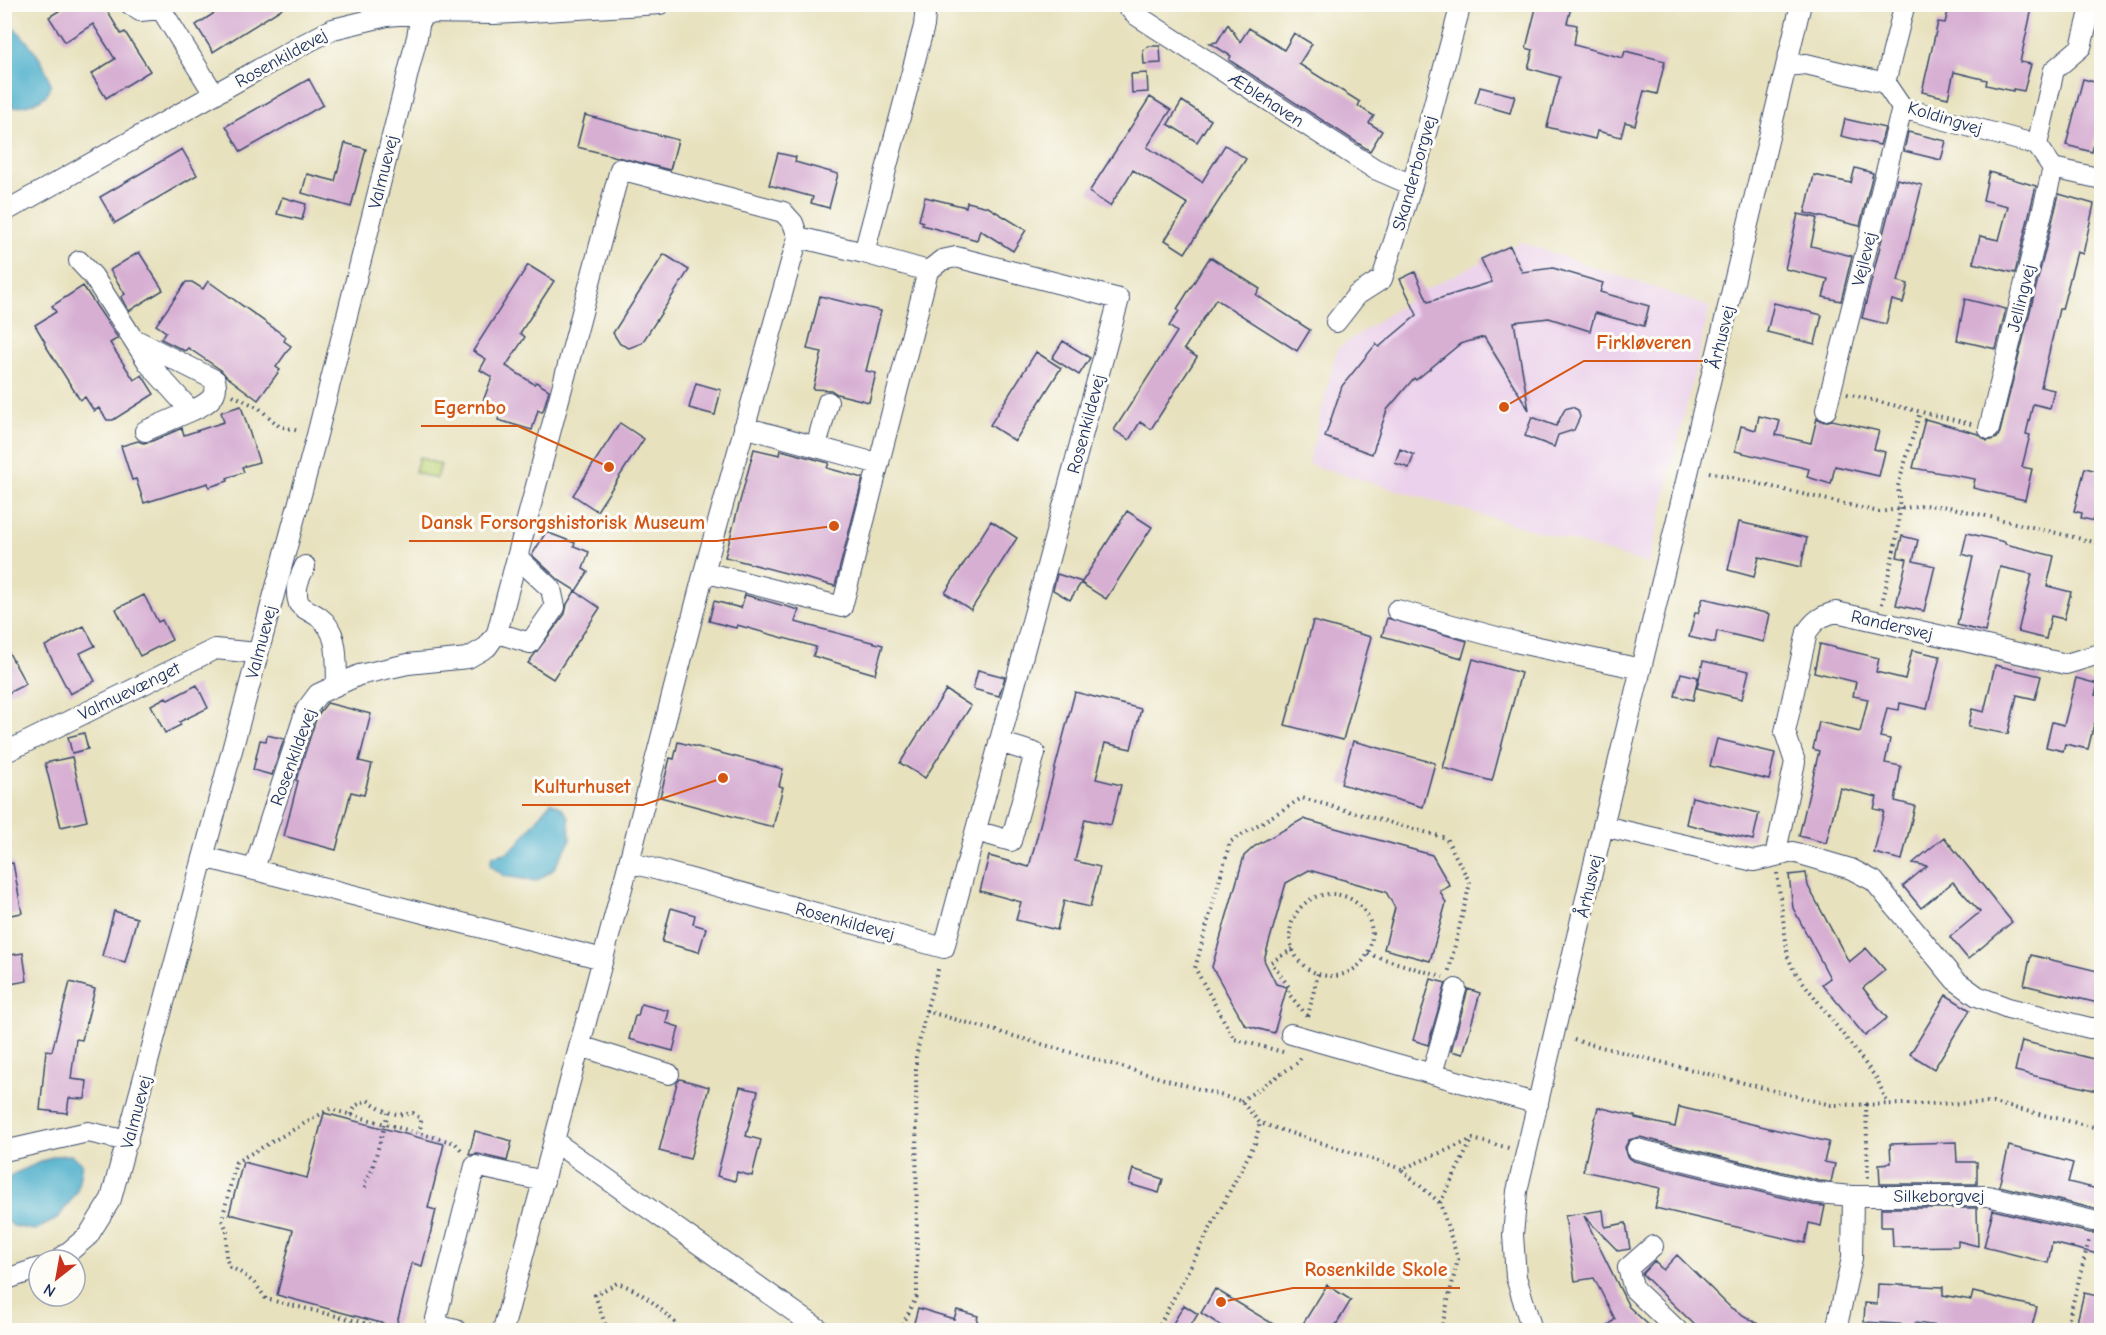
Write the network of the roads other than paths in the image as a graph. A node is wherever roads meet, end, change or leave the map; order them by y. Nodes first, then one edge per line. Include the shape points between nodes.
1 (130, 4) edge
2 (660, 4) edge
3 (927, 4) edge
4 (1125, 4) edge
5 (1461, 4) edge
6 (1801, 4) edge
7 (1907, 4) edge
8 (2092, 4) edge
9 (164, 7) edge
10 (422, 9) edge
11 (1786, 66) junction
12 (1885, 83) junction
13 (214, 94) junction
14 (1902, 108) junction
15 (2037, 145) junction
16 (2053, 168) junction
17 (2102, 179) edge
18 (1412, 185) junction
19 (4, 212) edge
20 (798, 237) junction
21 (864, 253) junction
22 (79, 261) dead end
23 (928, 271) junction
24 (1336, 322) dead end
25 (130, 337) junction
26 (828, 402) dead end
27 (191, 411) junction
28 (1826, 411) dead end
29 (744, 427) junction
30 (1989, 429) road end
31 (145, 431) dead end
32 (816, 447) junction
33 (879, 464) junction
34 (517, 557) junction
35 (305, 566) dead end
36 (704, 572) junction
37 (1397, 610) dead end
38 (497, 633) junction
39 (257, 653) junction
40 (2102, 656) edge
41 (1641, 669) junction
42 (337, 685) junction
43 (999, 742) junction
44 (4, 753) edge
45 (1603, 826) junction
46 (976, 831) junction
47 (1775, 856) junction
48 (204, 857) junction
49 (630, 862) junction
50 (254, 869) junction
51 (603, 959) junction
52 (1452, 983) road end
53 (2102, 1028) edge
54 (1302, 1037) road end
55 (580, 1046) junction
56 (669, 1074) dead end
57 (1432, 1074) junction
58 (1538, 1104) junction
59 (128, 1141) junction
60 (555, 1142) junction
61 (1637, 1149) dead end
62 (4, 1151) edge
63 (544, 1181) junction
64 (1861, 1196) junction
65 (2093, 1221) road end
66 (1653, 1246) dead end
67 (74, 1248) edge
68 (27, 1272) edge
69 (4, 1280) edge
70 (456, 1330) edge
71 (503, 1330) edge
72 (820, 1330) edge
73 (1532, 1330) edge
74 (1677, 1330) edge
75 (1836, 1330) edge

1 - 9 street via 140,11
2 - 10 street, Rosenkildevej via 495,14
3 - 21 street
4 - 18 street, Æblehaven via 1136,15 1375,170
5 - 18 street, Skanderborgvej
6 - 11 street, Århusvej
7 - 12 street
8 - 15 street via 2081,47 2054,70
9 - 13 street
10 - 13 street, Rosenkildevej via 333,29
10 - 39 street, Valmuevej via 318,435
11 - 12 street via 1806,64
11 - 41 street, Århusvej
12 - 14 street, Koldingvej
13 - 19 street, Rosenkildevej
14 - 15 street, Koldingvej
14 - 28 street, Vejlevej
15 - 16 street
16 - 17 street
16 - 30 street, Jellingvej
18 - 24 street, Skanderborgvej via 1382,279 1357,295
20 - 21 street
20 - 29 street
20 - 34 street via 783,212 620,169 601,216
21 - 23 street
22 - 25 street via 93,276
23 - 33 street
23 - 43 street, Rosenkildevej via 942,260 956,257 1119,299
25 - 27 street
25 - 27 street via 214,380 215,394 205,405
26 - 32 street
27 - 31 street
29 - 32 street
29 - 36 street
32 - 33 street
33 - 36 street via 842,607
34 - 38 street
34 - 38 street via 551,589 555,607 530,643
35 - 42 street via 296,594 299,604 331,629
36 - 49 street
37 - 41 street via 1515,642
38 - 42 street, Rosenkildevej via 487,647 468,658 408,664 359,675
39 - 44 street, Valmuevænget via 215,649
39 - 48 street, Valmuevej
40 - 47 street, Randersvej via 2058,663 1836,612 1822,616 1807,632 1785,732 1795,762
41 - 45 street, Århusvej
42 - 50 street, Rosenkildevej via 318,694 306,710
43 - 46 street, Rosenkildevej
43 - 46 street via 1035,753 1011,840
45 - 47 street via 1754,861
45 - 58 street, Århusvej
46 - 49 street, Rosenkildevej via 944,948
47 - 53 street via 1792,852 1851,869 1874,881 1955,980 1977,996 2008,1008
48 - 50 street
48 - 59 street, Valmuevej
49 - 51 street
50 - 51 street
51 - 55 street
52 - 57 street
54 - 57 street
55 - 56 street
55 - 60 street
57 - 58 street
58 - 73 street, Århusvej via 1517,1191 1513,1234 1516,1277
59 - 62 street via 88,1132
59 - 67 street, Valmuevej via 111,1199 88,1236
60 - 63 street
60 - 72 street
61 - 64 street, Silkeborgvej via 1817,1193
63 - 70 street via 475,1166 436,1319 443,1327
63 - 71 street
64 - 65 street, Silkeborgvej via 1988,1196
64 - 75 street
66 - 74 street via 1628,1268 1634,1289
68 - 69 street

